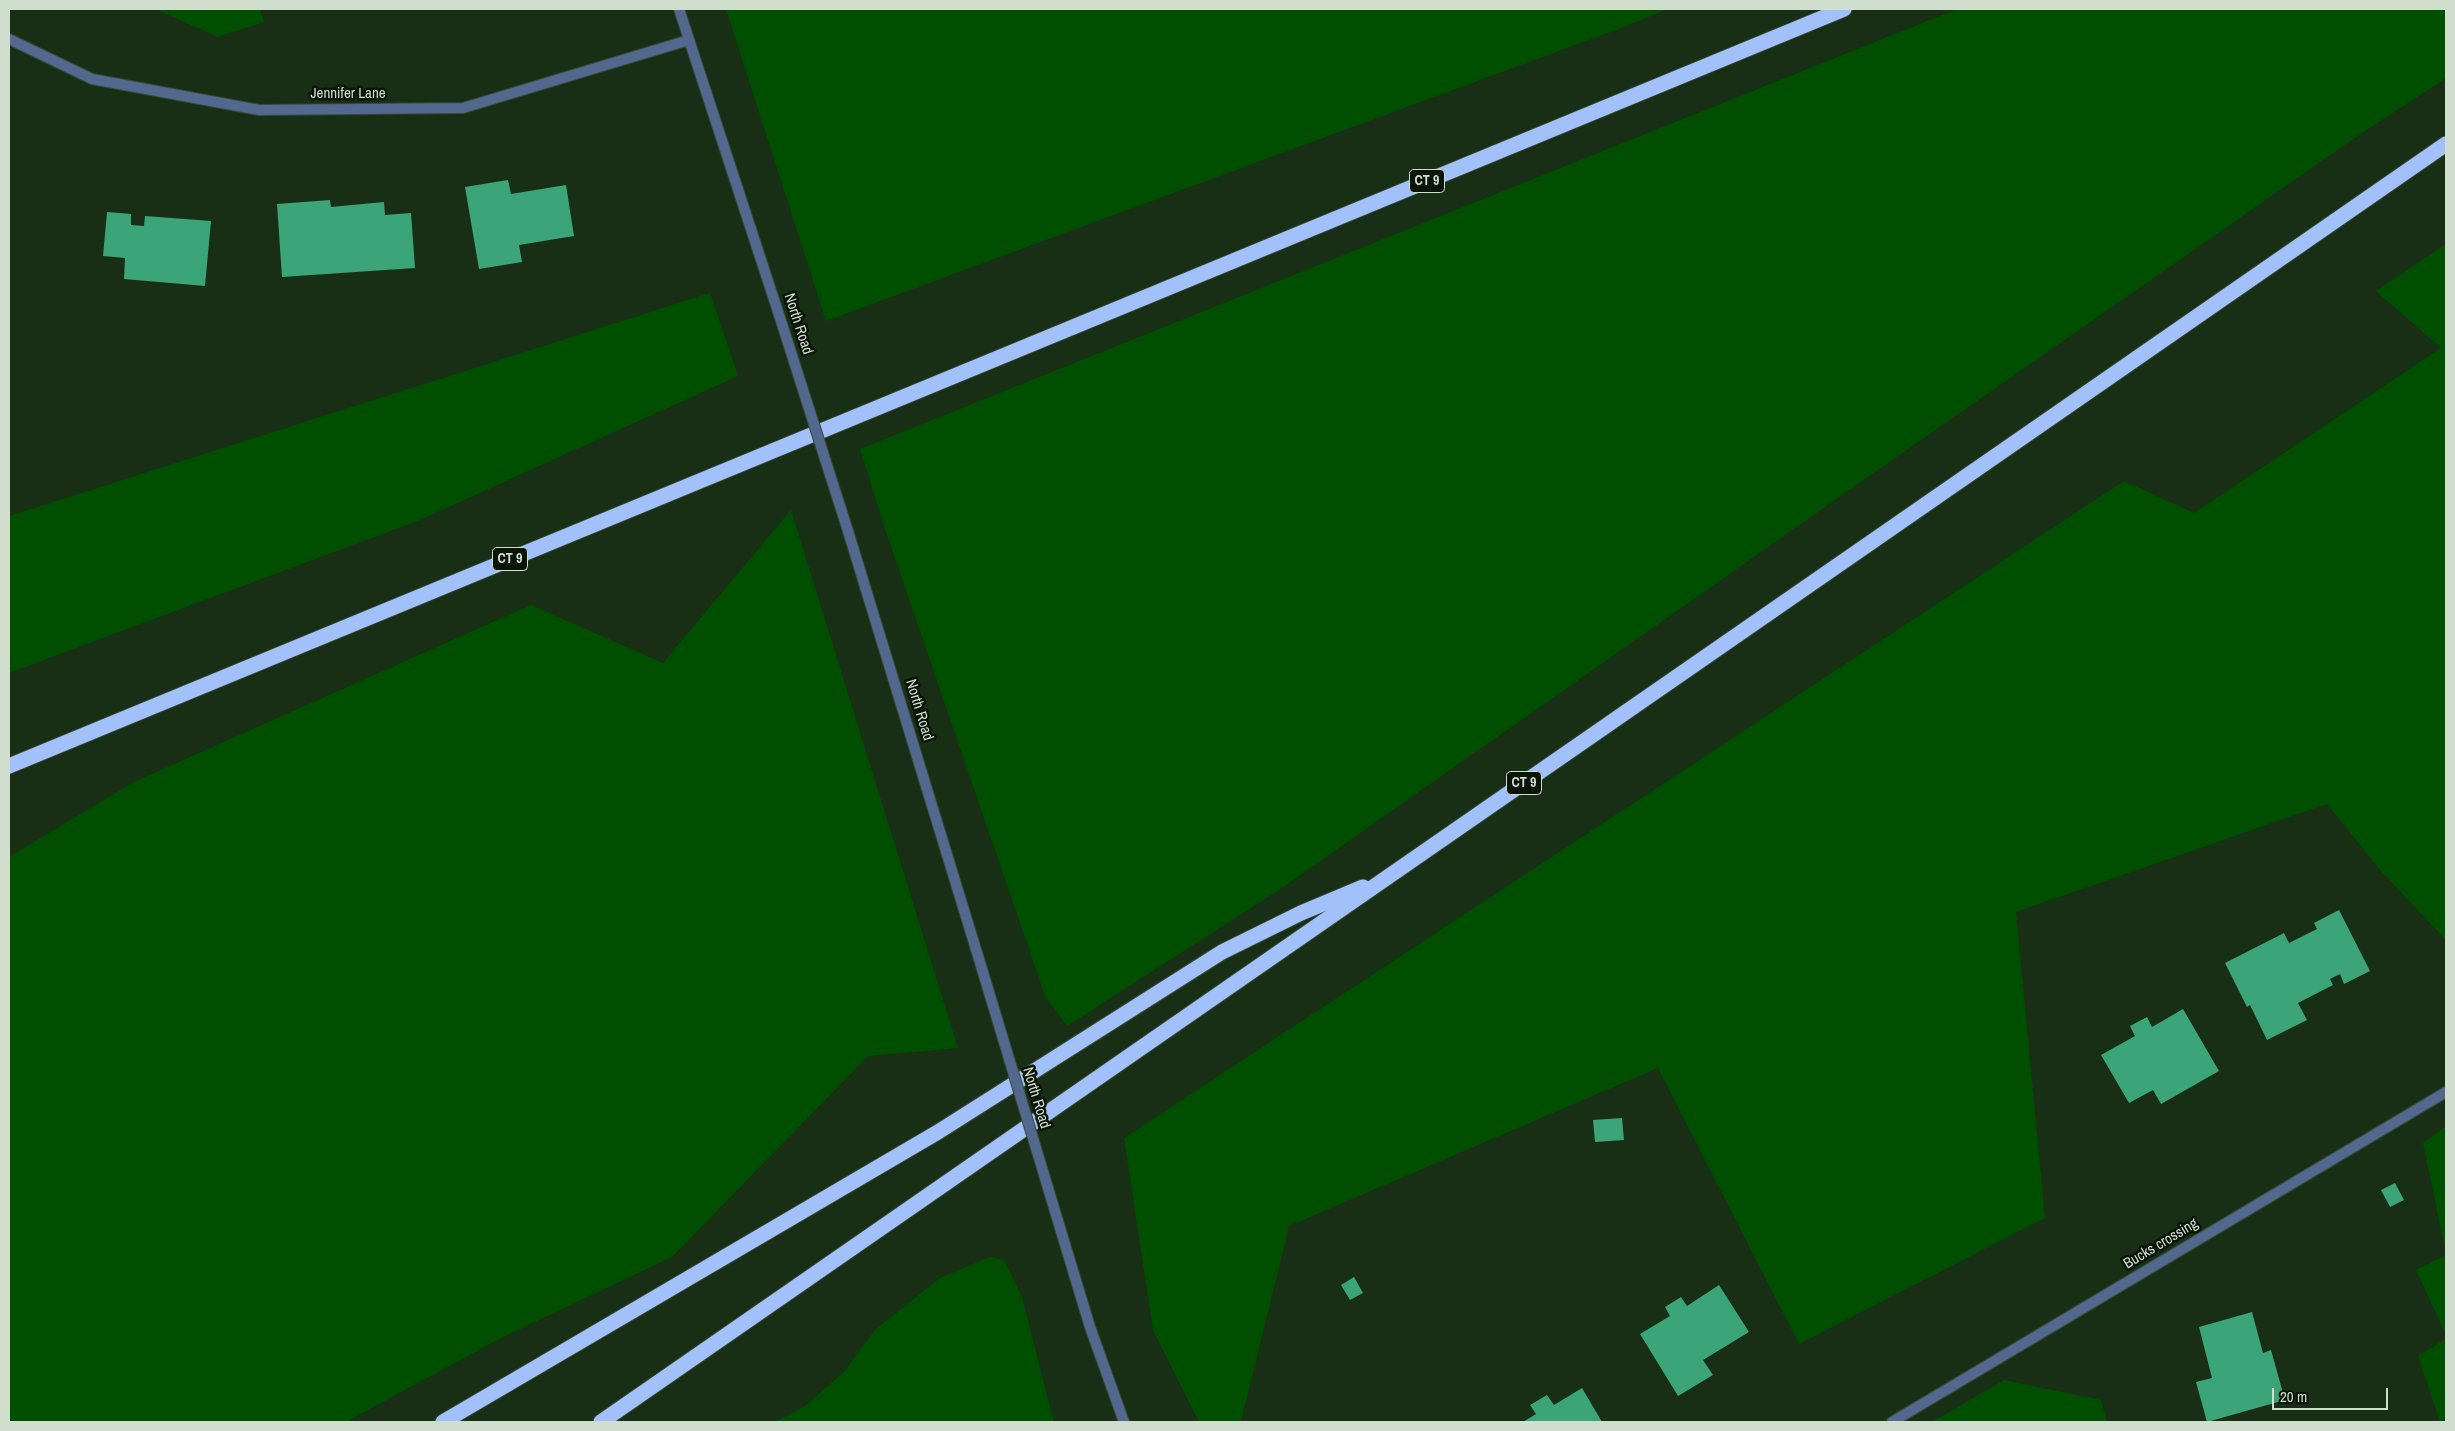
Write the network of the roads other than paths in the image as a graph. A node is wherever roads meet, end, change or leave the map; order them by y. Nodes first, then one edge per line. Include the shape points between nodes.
1 (679, 9) edge
2 (1844, 9) edge
3 (9, 39) edge
4 (689, 40) junction
5 (2446, 144) edge
6 (9, 766) edge
7 (1393, 874) junction
8 (2446, 1092) edge
9 (442, 1422) edge
10 (602, 1422) edge
11 (1124, 1422) edge
12 (1892, 1422) edge

1 - 4 street, North Road
2 - 6 highway, CT 9
3 - 4 street, Jennifer Lane via 92,79 259,110 463,108
4 - 11 street, North Road, bridge via 848,531 1060,1231
5 - 7 highway, CT 9
7 - 9 highway via 1222,952 938,1132
7 - 10 highway, CT 9
8 - 12 street, Bucks crossing

